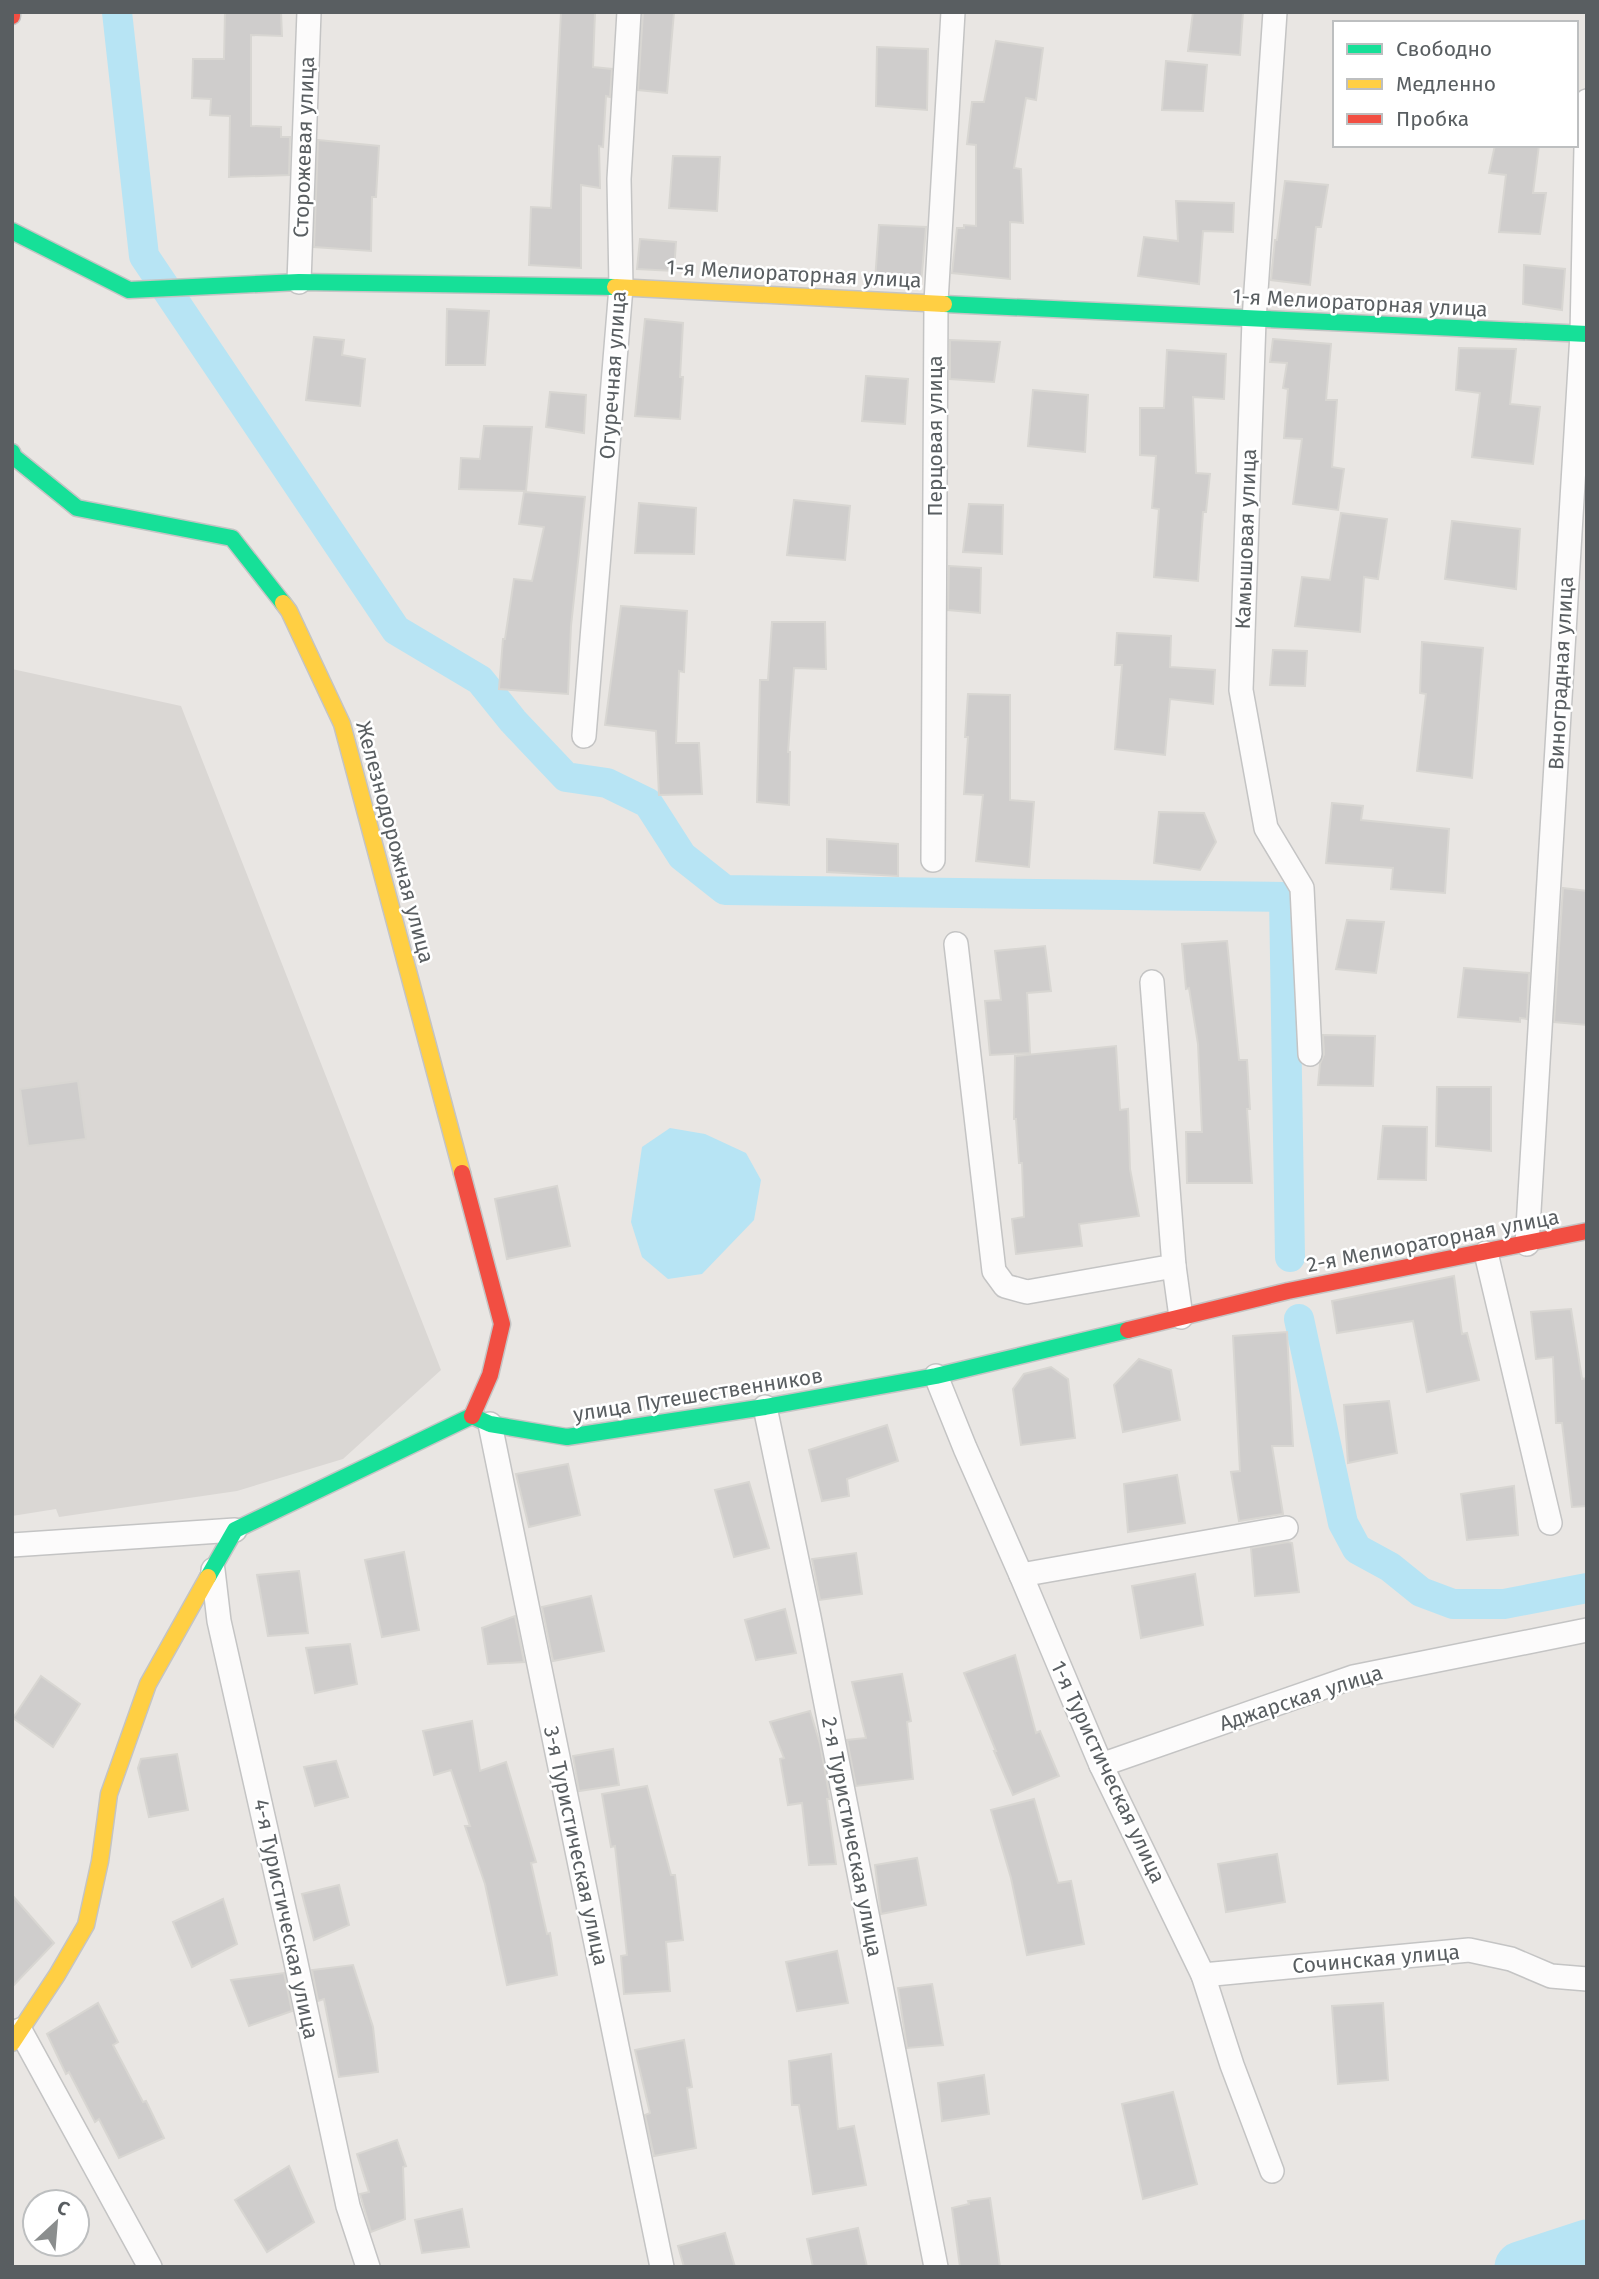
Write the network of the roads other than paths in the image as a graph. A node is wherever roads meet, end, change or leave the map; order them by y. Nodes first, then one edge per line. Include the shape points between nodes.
1 (309, 12) edge
2 (629, 12) edge
3 (953, 12) edge
4 (1275, 12) edge
5 (1587, 101) edge
6 (12, 232) edge
7 (299, 282) junction
8 (621, 287) junction
9 (936, 302) junction
10 (1254, 320) junction
11 (1584, 334) edge
12 (12, 452) edge
13 (584, 736) dead end
14 (933, 860) dead end
15 (956, 944) dead end
16 (1152, 982) dead end
17 (1310, 1054) dead end
18 (1587, 1231) edge
19 (1527, 1244) junction
20 (1486, 1253) junction
21 (1174, 1266) junction
22 (1288, 1291) joint
23 (1181, 1317) junction
24 (936, 1376) junction
25 (765, 1407) junction
26 (481, 1420) junction
27 (1550, 1522) dead end
28 (1286, 1528) dead end
29 (235, 1530) junction
30 (12, 1545) edge
31 (213, 1570) junction
32 (1021, 1575) junction
33 (1587, 1630) edge
34 (1101, 1765) junction
35 (1203, 1975) junction
36 (1587, 1979) edge
37 (16, 2036) edge
38 (1272, 2171) dead end
39 (150, 2267) edge
40 (368, 2267) edge
41 (662, 2267) edge
42 (936, 2267) edge

1 - 7 street, Сторожевая улица
2 - 8 street, Огуречная улица via 619,179
3 - 9 street, Перцовая улица
4 - 10 street, Камышовая улица
5 - 11 street, Виноградная улица
6 - 7 street, 1-я Мелиораторная улица via 129,290
7 - 8 street, 1-я Мелиораторная улица
8 - 9 street, 1-я Мелиораторная улица
8 - 13 street, Огуречная улица
9 - 10 street, 1-я Мелиораторная улица
9 - 14 street, Перцовая улица
10 - 11 street, 1-я Мелиораторная улица
10 - 17 street, Камышовая улица via 1241,690 1266,828 1303,888
11 - 19 street, Виноградная улица
12 - 26 street, Железнодорожная улица via 77,508 232,538 289,611 342,724 502,1324
15 - 21 street via 994,1271 1005,1286 1027,1292
16 - 21 street
18 - 19 street, 2-я Мелиораторная улица
19 - 20 street, 2-я Мелиораторная улица
20 - 22 street, 2-я Мелиораторная улица
20 - 27 street
21 - 23 street
22 - 23 street, улица Путешественников
23 - 24 street, улица Путешественников
24 - 25 street, улица Путешественников
24 - 32 street, 1-я Туристическая улица
25 - 26 street, улица Путешественников via 567,1437
25 - 42 street, 2-я Туристическая улица
26 - 29 street
26 - 41 street, 3-я Туристическая улица
28 - 32 street
29 - 30 street
29 - 31 street
31 - 37 street via 148,1684 109,1794 86,1925
31 - 40 street, 4-я Туристическая улица via 219,1621 348,2206
32 - 34 street, 1-я Туристическая улица
33 - 34 street, Аджарская улица via 1353,1677
34 - 35 street, 1-я Туристическая улица
35 - 36 street, Сочинская улица via 1469,1950 1511,1959 1551,1976
35 - 38 street, 1-я Туристическая улица
37 - 39 street

